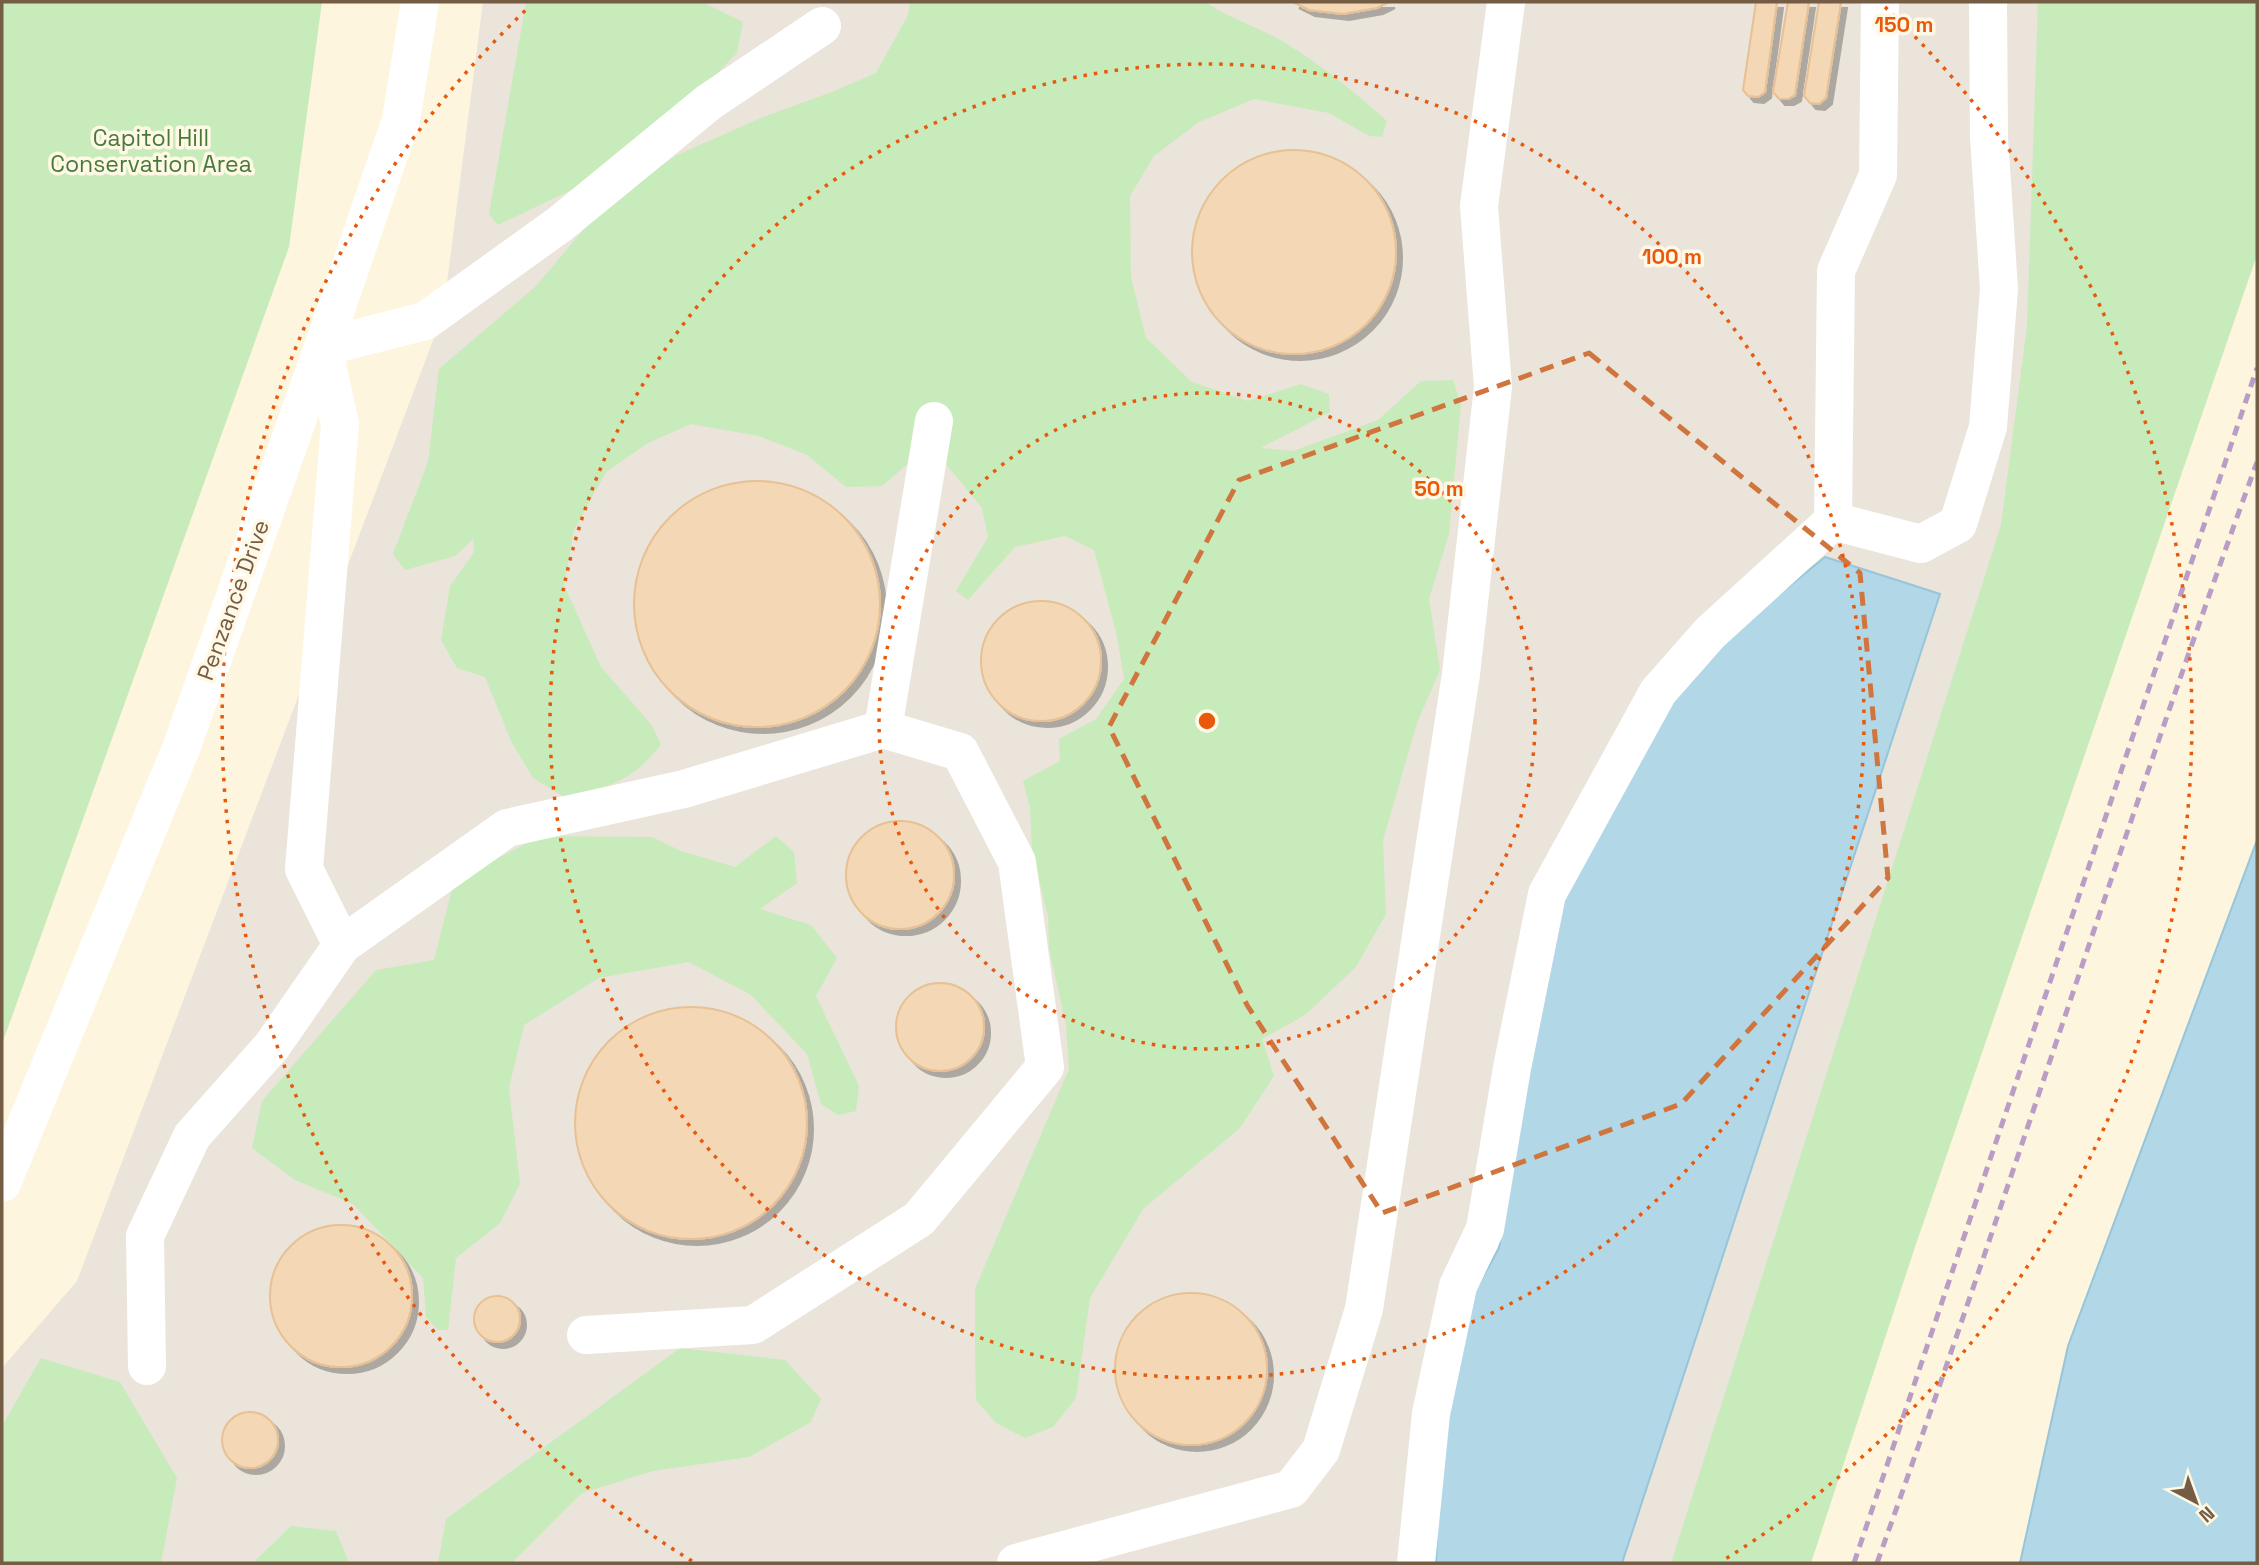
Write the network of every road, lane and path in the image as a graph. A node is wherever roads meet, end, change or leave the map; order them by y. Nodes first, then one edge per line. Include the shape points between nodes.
1 (420, 2) edge
2 (1506, 2) edge
3 (1880, 2) edge
4 (1988, 2) edge
5 (822, 26) dead end
6 (323, 347) junction
7 (934, 421) dead end
8 (1833, 521) junction
9 (883, 729) junction
10 (342, 945) junction
11 (2, 1183) edge
12 (586, 1335) dead end
13 (147, 1366) dead end
14 (1016, 1563) edge
15 (1416, 1563) edge

1 - 6 street, Penzance Drive via 401,120
2 - 14 street via 1479,206 1493,387 1461,674 1364,1309 1321,1450 1291,1489
3 - 8 street via 1878,175 1836,271
4 - 8 street via 1989,137 1999,289 1988,426 1958,524 1921,544
5 - 6 street via 709,102 560,225 425,321
6 - 10 street via 340,424 304,869
6 - 11 street, Penzance Drive via 182,746
7 - 9 street
8 - 15 street via 1710,633 1658,692 1547,894 1486,1229 1458,1286 1431,1414
9 - 10 street via 684,789 507,828
9 - 12 street via 960,751 1017,862 1045,1068 919,1219 753,1325
10 - 13 street via 272,1046 192,1136 145,1236

